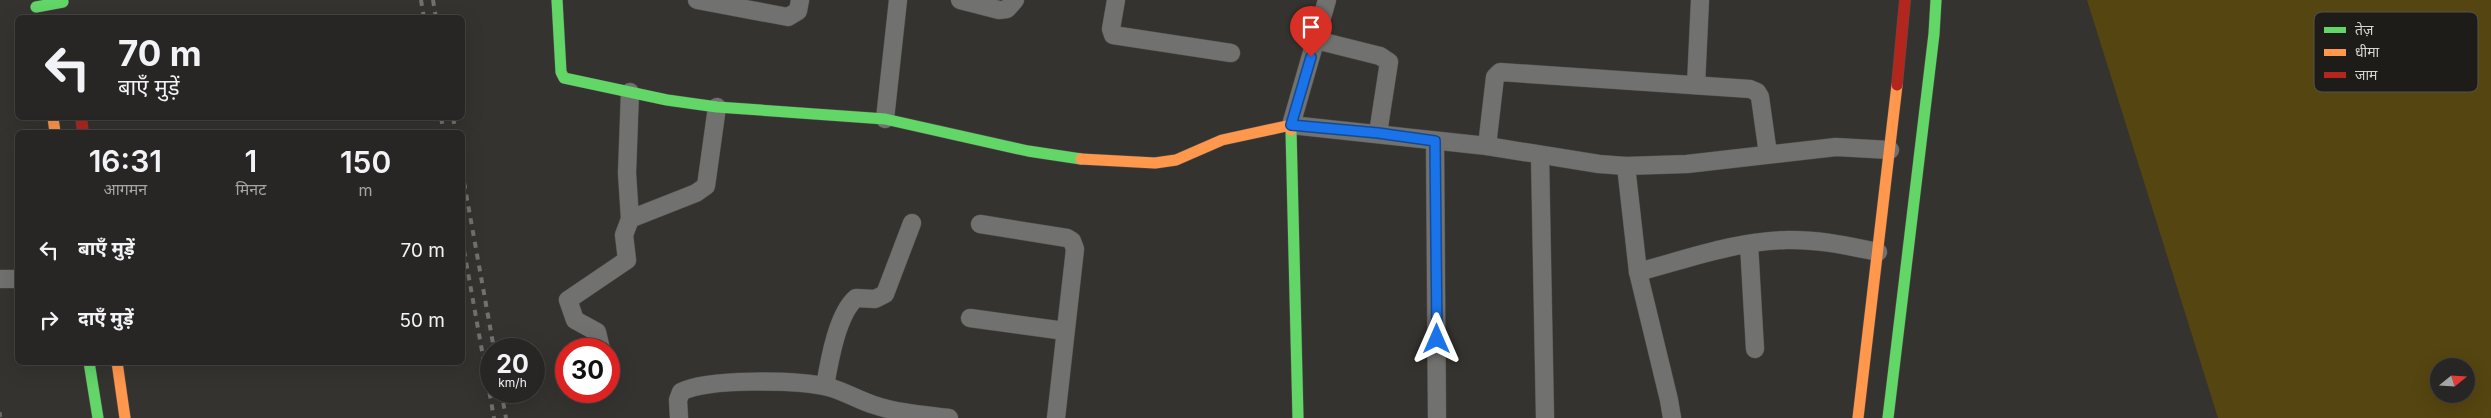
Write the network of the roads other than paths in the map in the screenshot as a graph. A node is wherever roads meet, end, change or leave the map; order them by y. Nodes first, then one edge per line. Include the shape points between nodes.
1 (557, 0) edge
2 (697, 0) edge
3 (800, 0) edge
4 (898, 0) edge
5 (960, 0) edge
6 (1015, 0) edge
7 (1116, 0) edge
8 (1327, 0) edge
9 (1700, 0) edge
10 (1905, 0) edge
11 (1936, 0) edge
12 (63, 1) edge
13 (36, 8) edge
14 (65, 15) edge
15 (1316, 40) junction
16 (1231, 53) dead end
17 (1696, 85) junction
18 (630, 92) junction
19 (717, 106) junction
20 (885, 119) junction
21 (1291, 125) junction
22 (1378, 133) junction
23 (1435, 141) junction
24 (1487, 146) junction
25 (1890, 150) junction
26 (1768, 154) junction
27 (1540, 155) junction
28 (1626, 166) junction
29 (630, 219) junction
30 (912, 223) dead end
31 (980, 224) dead end
32 (1750, 244) junction
33 (1878, 252) junction
34 (1638, 272) junction
35 (0, 279) edge
36 (15, 279) edge
37 (970, 318) dead end
38 (1065, 331) junction
39 (598, 338) edge
40 (1755, 348) dead end
41 (89, 365) edge
42 (117, 365) edge
43 (826, 386) junction
44 (98, 418) edge
45 (125, 418) edge
46 (679, 418) edge
47 (948, 418) edge
48 (1056, 418) edge
49 (1298, 418) edge
50 (1437, 418) edge
51 (1545, 418) edge
52 (1672, 418) edge
53 (1858, 418) edge
54 (1888, 418) edge

1 - 18 main road via 564,78
2 - 3 street via 788,17 798,11
4 - 20 street
5 - 6 street via 999,10 1007,9
7 - 16 street via 1111,29 1113,35
8 - 15 street
9 - 17 street
10 - 25 main road
11 - 54 main road
12 - 13 main road
12 - 14 main road
15 - 21 street
15 - 22 street via 1380,56 1388,62
17 - 24 street via 1498,72
17 - 26 street via 1757,92
18 - 19 main road
18 - 29 street via 626,173
19 - 20 main road
19 - 29 street via 706,186
20 - 21 main road via 1028,151 1098,161 1155,163 1176,160 1239,136
21 - 22 street
21 - 49 main road
22 - 23 street
23 - 24 street
23 - 50 street
24 - 27 street
25 - 26 street via 1836,147
25 - 33 main road
26 - 28 street via 1687,164
27 - 28 street
27 - 51 street
28 - 34 street
29 - 39 street via 624,235 627,260 568,300 575,320 597,332
30 - 43 street via 885,294 875,299 856,298 845,315 832,350
31 - 38 street via 1072,241 1075,249
32 - 33 street via 1786,240 1825,242
32 - 34 street
32 - 40 street
33 - 53 main road
34 - 52 street
35 - 36 street
37 - 38 street
38 - 48 street
41 - 44 main road
42 - 45 main road
43 - 46 street via 718,383 690,387 681,392 678,400
43 - 47 street via 874,405

